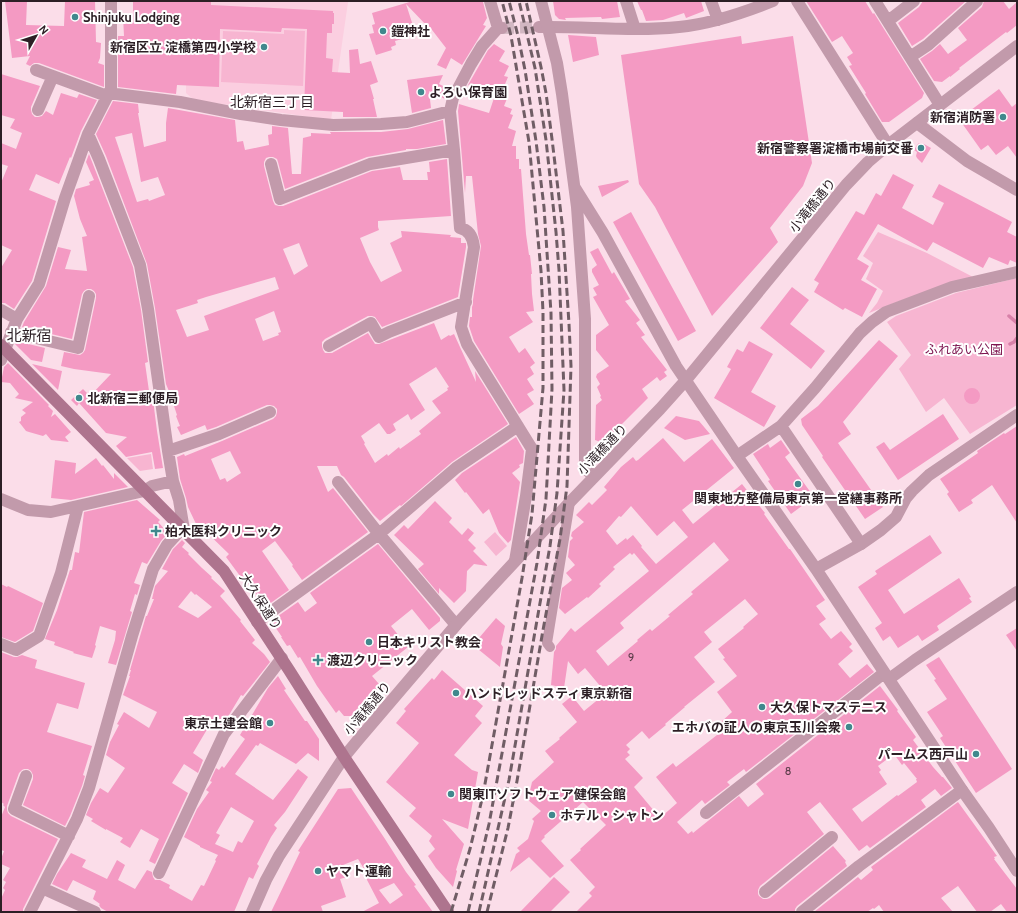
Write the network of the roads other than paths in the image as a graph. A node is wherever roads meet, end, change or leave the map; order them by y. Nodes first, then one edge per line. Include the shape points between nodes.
1 (111, 1) edge
2 (490, 1) edge
3 (541, 1) edge
4 (626, 1) edge
5 (711, 1) edge
6 (773, 1) edge
7 (797, 1) edge
8 (876, 1) edge
9 (914, 1) edge
10 (977, 1) edge
11 (718, 20) junction
12 (888, 21) junction
13 (543, 27) junction
14 (635, 29) junction
15 (1017, 46) edge
16 (910, 57) junction
17 (36, 70) dead end
18 (53, 76) junction
19 (108, 94) junction
20 (45, 104) dead end
21 (940, 105) junction
22 (450, 111) junction
23 (917, 124) junction
24 (88, 134) junction
25 (888, 146) junction
26 (454, 150) junction
27 (271, 164) dead end
28 (575, 188) junction
29 (1017, 190) edge
30 (1017, 272) edge
31 (89, 296) dead end
32 (466, 302) junction
33 (1, 310) edge
34 (17, 319) junction
35 (11, 332) junction
36 (329, 346) dead end
37 (2, 352) edge
38 (686, 380) junction
39 (270, 412) dead end
40 (1017, 415) edge
41 (518, 426) junction
42 (781, 426) junction
43 (168, 451) junction
44 (737, 456) junction
45 (594, 477) junction
46 (174, 481) junction
47 (338, 482) dead end
48 (144, 491) junction
49 (1, 499) edge
50 (570, 502) junction
51 (78, 506) junction
52 (184, 530) junction
53 (379, 534) junction
54 (860, 544) junction
55 (515, 561) junction
56 (816, 569) junction
57 (1017, 592) edge
58 (257, 622) junction
59 (456, 625) junction
60 (1, 644) edge
61 (550, 647) dead end
62 (282, 658) junction
63 (886, 676) junction
64 (344, 757) junction
65 (26, 776) dead end
66 (962, 790) junction
67 (706, 812) dead end
68 (69, 836) junction
69 (832, 837) dead end
70 (1017, 871) edge
71 (159, 873) dead end
72 (42, 888) junction
73 (765, 892) dead end
74 (446, 911) edge
75 (30, 912) edge
76 (95, 912) edge
77 (252, 912) edge
78 (802, 912) edge

1 - 19 street via 111,89
2 - 22 street via 500,28 482,46 471,64 453,98
3 - 13 street
4 - 14 street
5 - 11 street
6 - 11 street
7 - 25 street
8 - 12 street
9 - 12 street
10 - 16 street via 928,45
11 - 14 street via 680,27
12 - 16 street
13 - 14 street
13 - 28 street via 557,63
15 - 21 street, 小滝橋通り
16 - 21 street
17 - 18 street
18 - 19 street via 79,80
18 - 20 street
19 - 22 street via 180,102 281,120 333,125 407,122
19 - 24 street
21 - 23 street, 小滝橋通り
22 - 26 street
23 - 25 street, 小滝橋通り
23 - 29 street via 967,161
24 - 34 street via 39,284
24 - 43 street via 140,265
25 - 38 street, 小滝橋通り via 846,185
26 - 27 street via 370,164 280,199
26 - 32 street via 460,228 467,230 472,236 474,247
28 - 38 street via 604,232
28 - 45 street via 586,319 585,468
30 - 42 street via 952,287 886,312 860,333
31 - 35 street via 78,348
32 - 36 street via 380,337 371,323
32 - 41 street via 462,327 467,344
33 - 34 street
34 - 35 street
35 - 37 street
37 - 48 main road, 大久保通り
38 - 44 street
38 - 45 street, 小滝橋通り
39 - 43 street via 219,434
40 - 54 street via 929,475 906,498 896,517
41 - 53 street via 456,468
41 - 55 street via 532,449
42 - 44 street
42 - 54 street
43 - 46 street
44 - 56 street
45 - 50 street, 小滝橋通り
46 - 48 street via 152,486
46 - 52 street
47 - 53 street
48 - 51 street
48 - 52 main road, 大久保通り
49 - 51 street via 28,510 51,512
50 - 55 street, 小滝橋通り
50 - 61 street via 547,643
51 - 60 street via 61,572 39,636 16,650
52 - 58 main road, 大久保通り via 224,571
52 - 68 street via 167,545 153,569 89,788
53 - 58 street
53 - 59 street
54 - 56 street
55 - 59 street, 小滝橋通り
56 - 63 street
57 - 63 street via 915,660
58 - 62 main road, 大久保通り
59 - 64 street, 小滝橋通り
62 - 64 main road, 大久保通り
62 - 71 street via 224,734
63 - 66 street
63 - 67 street
64 - 74 main road, 大久保通り
64 - 77 street, 小滝橋通り via 279,856
65 - 68 street via 14,809
66 - 70 street
66 - 78 street via 859,866
68 - 72 street
69 - 73 street
72 - 75 street
72 - 76 street

